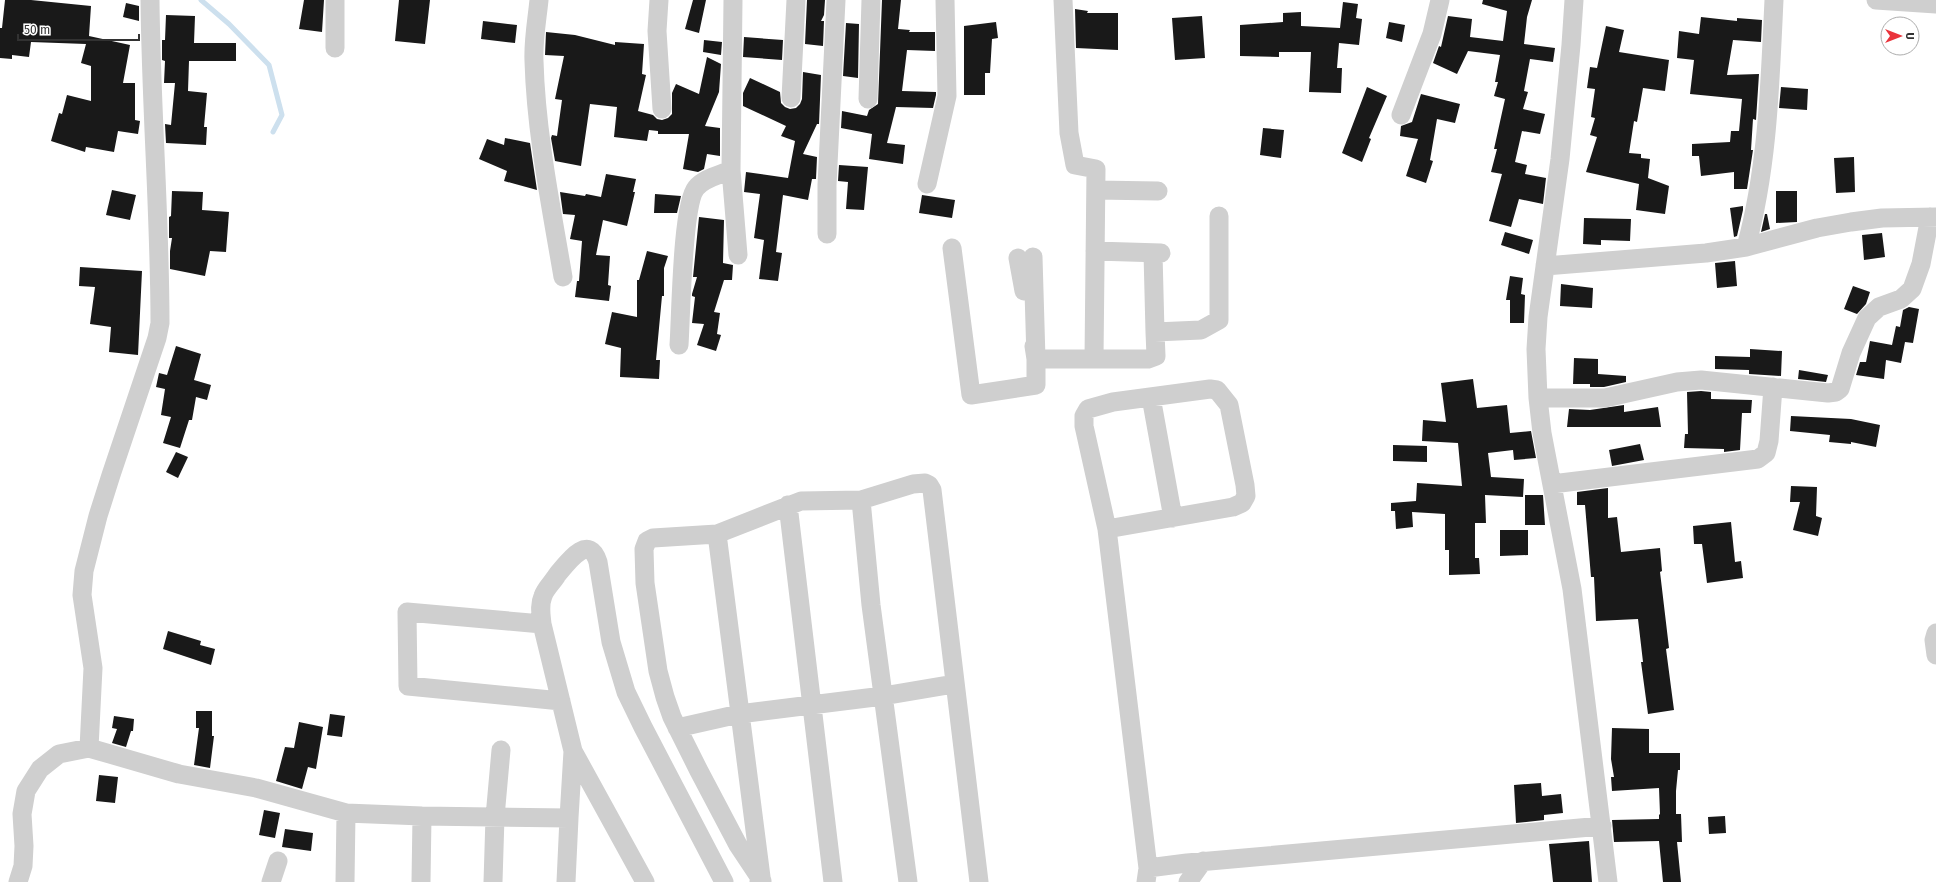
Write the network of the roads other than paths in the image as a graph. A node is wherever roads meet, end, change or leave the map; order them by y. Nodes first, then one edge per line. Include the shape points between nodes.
1 (150, 0) edge
2 (335, 0) edge
3 (539, 0) edge
4 (659, 0) edge
5 (733, 0) edge
6 (796, 0) edge
7 (836, 0) edge
8 (871, 0) edge
9 (945, 0) edge
10 (1063, 0) edge
11 (1440, 0) edge
12 (1574, 0) edge
13 (1774, 0) edge
14 (1876, 0) edge
15 (1936, 4) edge
16 (335, 48) dead end
17 (791, 98) dead end
18 (868, 98) dead end
19 (662, 109) dead end
20 (1401, 115) dead end
21 (731, 170) junction
22 (927, 184) dead end
23 (1096, 190) junction
24 (1158, 191) dead end
25 (1219, 216) dead end
26 (1933, 217) edge
27 (827, 234) dead end
28 (1746, 247) junction
29 (952, 248) dead end
30 (1095, 251) junction
31 (738, 255) dead end
32 (1025, 258) dead end
33 (1544, 266) junction
34 (563, 277) dead end
35 (1155, 332) junction
36 (679, 345) dead end
37 (1036, 359) junction
38 (1094, 359) junction
39 (1773, 388) junction
40 (1151, 397) junction
41 (1538, 398) junction
42 (1552, 484) junction
43 (860, 500) junction
44 (788, 506) junction
45 (1173, 518) junction
46 (1107, 529) junction
47 (717, 534) junction
48 (542, 624) junction
49 (1936, 633) edge
50 (1936, 655) edge
51 (954, 684) junction
52 (883, 696) junction
53 (561, 701) junction
54 (812, 706) junction
55 (739, 714) junction
56 (677, 728) junction
57 (89, 748) junction
58 (501, 750) dead end
59 (573, 751) junction
60 (346, 813) junction
61 (422, 816) junction
62 (495, 817) junction
63 (569, 818) junction
64 (1602, 826) junction
65 (278, 861) dead end
66 (1203, 862) junction
67 (1147, 875) edge
68 (18, 882) edge
69 (272, 882) edge
70 (345, 882) edge
71 (421, 882) edge
72 (493, 882) edge
73 (566, 882) edge
74 (645, 882) edge
75 (724, 882) edge
76 (761, 882) edge
77 (833, 882) edge
78 (908, 882) edge
79 (979, 882) edge
80 (1188, 882) edge
81 (1608, 882) edge

1 - 57 street via 150,67 160,322 157,338 98,516 84,572 82,595 93,668
2 - 16 street
3 - 34 street via 533,59 535,88 542,150
4 - 19 street via 657,31
5 - 21 street
6 - 17 street
7 - 27 street
8 - 18 street
9 - 22 street via 948,96
10 - 23 street via 1069,133 1075,165 1096,169
11 - 20 street via 1432,34
12 - 33 street via 1560,159
13 - 28 street via 1764,156
14 - 15 street
21 - 31 street
21 - 36 street via 702,182 693,191 687,220
23 - 24 street
23 - 30 street
25 - 35 street via 1219,320 1200,330
26 - 28 street via 1882,218 1852,222 1817,228
26 - 39 street via 1912,289 1901,299 1879,307 1867,318 1840,389 1828,393
28 - 33 street via 1659,258
29 - 37 street via 971,395 1036,384
30 - 35 street via 1157,253
30 - 38 street
32 - 37 street
33 - 41 street via 1536,349
35 - 38 street via 1156,356 1148,359
37 - 38 street
39 - 41 street via 1702,380 1677,382 1605,398
39 - 42 street via 1769,441 1766,453 1758,458
40 - 45 street
40 - 45 street via 1217,390 1229,405 1245,485 1246,496 1242,503
40 - 46 street via 1094,407 1088,409 1084,416
41 - 42 street
42 - 64 street via 1572,589
43 - 44 street via 802,501
43 - 51 street via 919,483 930,485
43 - 52 street
44 - 47 street
44 - 54 street
45 - 46 street
46 - 67 street
47 - 55 street
47 - 56 street via 653,538 647,541 644,549 644,583 658,671
48 - 53 street
48 - 53 street via 407,612 408,686
48 - 75 street via 540,605 543,594 570,558 579,552 591,550 598,562 611,642 626,692
49 - 50 street
51 - 52 street
51 - 79 street
52 - 54 street
52 - 78 street
53 - 59 street
54 - 55 street
54 - 77 street
55 - 56 street
55 - 76 street
56 - 76 street via 738,845
57 - 60 street via 179,774 256,788
57 - 68 street via 59,754 40,769 26,791 22,814 24,846
58 - 62 street
59 - 63 street
59 - 74 street
60 - 61 street
60 - 70 street
61 - 62 street
61 - 71 street
62 - 63 street
62 - 72 street
63 - 73 street
64 - 66 street
64 - 81 street
65 - 69 street
66 - 67 street
66 - 80 street

